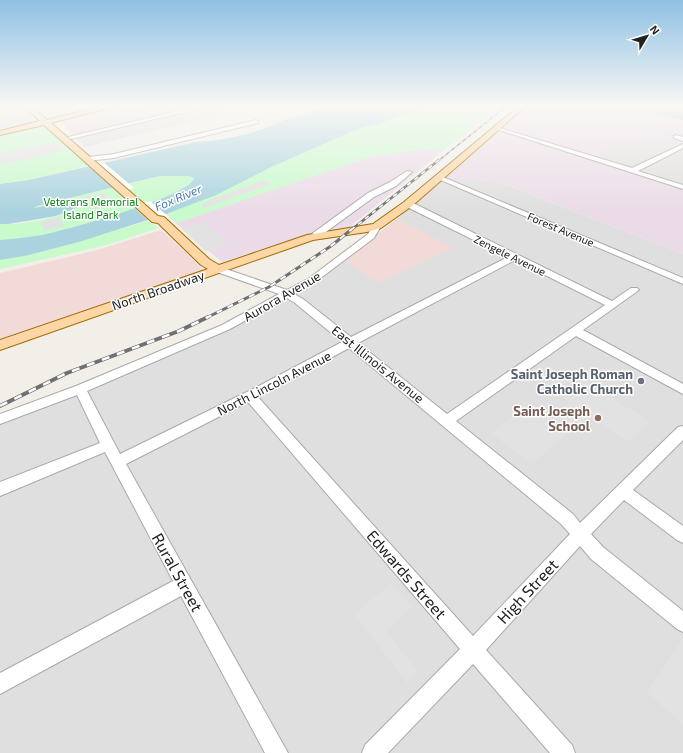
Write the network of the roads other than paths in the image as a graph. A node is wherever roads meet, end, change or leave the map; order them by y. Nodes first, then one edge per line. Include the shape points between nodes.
1 (72, 141) edge
2 (75, 141) edge
3 (176, 141) edge
4 (482, 141) edge
5 (539, 141) edge
6 (683, 146) edge
7 (93, 160) junction
8 (632, 171) junction
9 (409, 172) dead end
10 (438, 177) junction
11 (683, 187) edge
12 (408, 204) junction
13 (377, 226) junction
14 (316, 235) junction
15 (514, 257) junction
16 (216, 269) junction
17 (683, 282) edge
18 (634, 290) dead end
19 (288, 294) junction
20 (612, 305) junction
21 (576, 331) junction
22 (351, 342) junction
23 (0, 345) edge
24 (80, 389) junction
25 (683, 390) edge
26 (250, 396) junction
27 (0, 419) edge
28 (447, 420) junction
29 (683, 432) edge
30 (109, 445) junction
31 (117, 462) junction
32 (0, 489) edge
33 (624, 492) junction
34 (580, 534) junction
35 (683, 534) edge
36 (184, 585) junction
37 (683, 623) edge
38 (473, 650) junction
39 (0, 684) edge
40 (277, 753) edge
41 (373, 753) edge
42 (564, 753) edge

1 - 7 main road
2 - 7 main road
3 - 7 street
4 - 10 main road, Aurora Avenue
5 - 8 street
6 - 8 street
7 - 16 main road, East Illinois Avenue via 143,204 156,220 160,219
8 - 11 street
9 - 14 street, North Broadway via 371,195
10 - 12 main road, Aurora Avenue
10 - 17 street, Forest Avenue
12 - 13 main road, Aurora Avenue
12 - 15 street, Zengele Avenue
13 - 14 main road, North Broadway
13 - 19 street, Aurora Avenue via 371,236 352,251 311,281
14 - 16 main road, North Broadway
15 - 20 street, Zengele Avenue
15 - 22 street, North Lincoln Avenue
16 - 19 street, East Illinois Avenue
16 - 23 main road, North Broadway
18 - 20 street
19 - 22 street, East Illinois Avenue
19 - 24 street, Aurora Avenue via 220,330
20 - 21 street
21 - 25 street
21 - 28 street
22 - 26 street, North Lincoln Avenue
22 - 28 street, East Illinois Avenue
24 - 27 street, Aurora Avenue
24 - 30 street, Rural Street
26 - 31 street, North Lincoln Avenue
26 - 38 street, Edwards Street
28 - 34 street, East Illinois Avenue via 568,519
29 - 33 street, High Street
30 - 31 street, Rural Street
30 - 32 street
31 - 36 street, Rural Street
33 - 34 street, High Street
33 - 35 street
34 - 37 street, East Illinois Avenue via 597,553
34 - 38 street, High Street
36 - 39 street
36 - 40 street, Rural Street
38 - 41 street, High Street
38 - 42 street, Edwards Street

